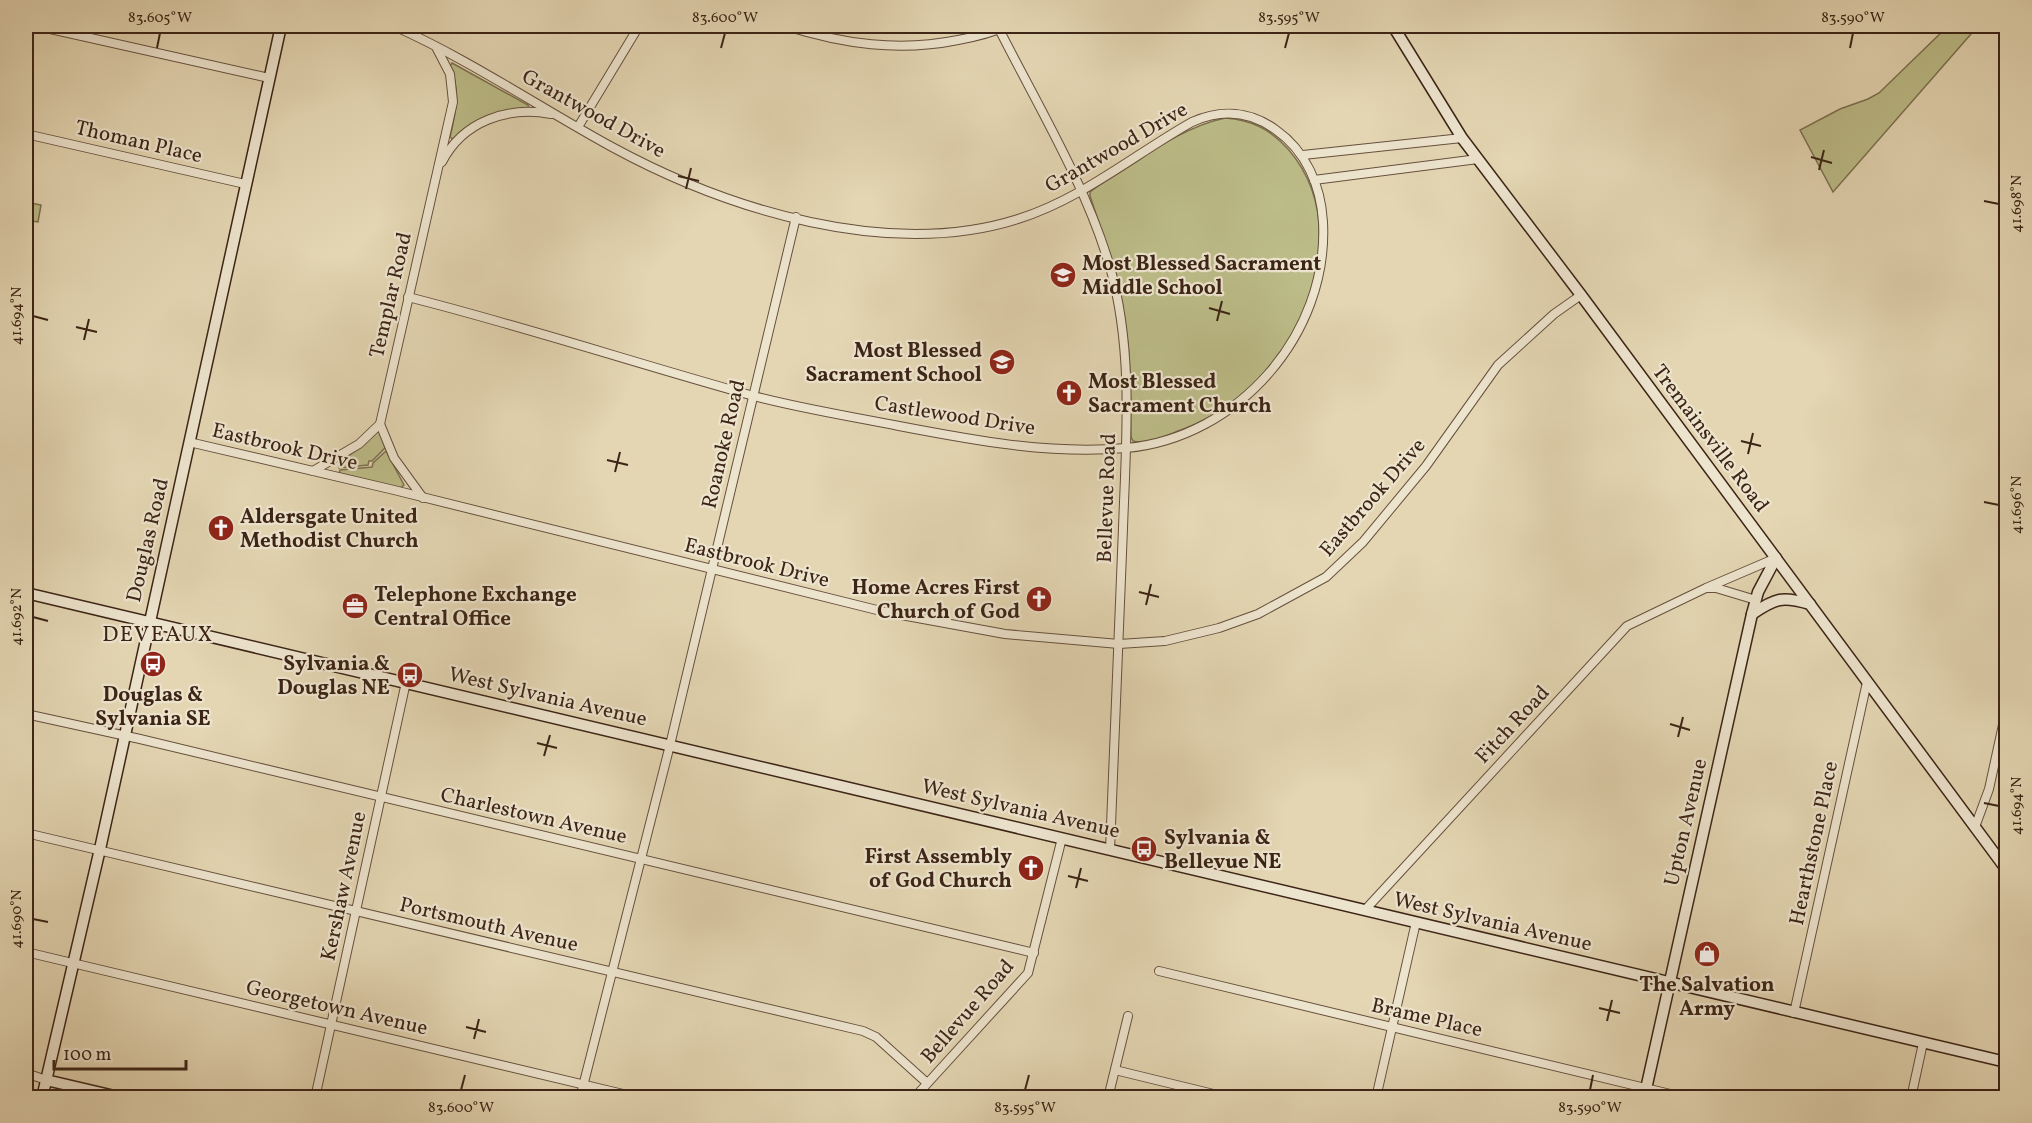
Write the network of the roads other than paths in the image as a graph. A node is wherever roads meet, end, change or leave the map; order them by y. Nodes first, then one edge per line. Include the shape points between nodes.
1 (38, 26) edge
2 (281, 26) edge
3 (394, 26) edge
4 (639, 26) edge
5 (786, 26) edge
6 (1393, 26) edge
7 (1003, 27) edge
8 (436, 46) junction
9 (269, 78) junction
10 (559, 116) junction
11 (578, 127) junction
12 (26, 134) edge
13 (1462, 138) junction
14 (1303, 155) junction
15 (1478, 159) junction
16 (1308, 167) joint
17 (437, 175) junction
18 (1314, 180) junction
19 (246, 184) junction
20 (1082, 191) junction
21 (796, 218) junction
22 (1581, 295) junction
23 (408, 297) junction
24 (753, 396) junction
25 (380, 424) junction
26 (189, 442) junction
27 (1125, 448) junction
28 (313, 471) junction
29 (423, 498) junction
30 (1776, 558) junction
31 (712, 570) junction
32 (1706, 588) junction
33 (26, 593) edge
34 (1756, 600) junction
35 (1810, 604) junction
36 (1752, 614) junction
37 (149, 622) junction
38 (1119, 644) junction
39 (406, 682) junction
40 (1867, 682) junction
41 (2007, 711) edge
42 (26, 714) edge
43 (124, 736) junction
44 (670, 745) junction
45 (381, 797) junction
46 (1975, 827) junction
47 (26, 833) edge
48 (1062, 838) junction
49 (100, 849) junction
50 (1110, 850) junction
51 (641, 858) junction
52 (2007, 869) edge
53 (356, 910) junction
54 (1365, 910) junction
55 (1416, 922) junction
56 (26, 952) edge
57 (1034, 954) junction
58 (72, 963) junction
59 (612, 971) junction
60 (1159, 971) dead end
61 (1669, 983) junction
62 (1794, 1013) junction
63 (1128, 1016) dead end
64 (332, 1024) junction
65 (1392, 1027) junction
66 (1923, 1043) junction
67 (2007, 1062) edge
68 (1115, 1070) junction
69 (26, 1073) edge
70 (46, 1080) junction
71 (927, 1083) junction
72 (583, 1084) junction
73 (1645, 1093) edge
74 (42, 1098) edge
75 (123, 1098) edge
76 (315, 1098) edge
77 (580, 1098) edge
78 (640, 1098) edge
79 (914, 1098) edge
80 (1108, 1098) edge
81 (1230, 1098) edge
82 (1376, 1098) edge
83 (1687, 1098) edge
84 (1911, 1098) edge

1 - 9 street
2 - 9 street, Douglas Road
3 - 8 street, Grantwood Drive
4 - 11 street
5 - 7 street via 852,43 892,47 945,43
6 - 13 street, Tremainsville Road
7 - 20 street, Bellevue Road
8 - 10 street, Grantwood Drive
8 - 17 street, Templar Road via 448,67 453,94
9 - 19 street, Douglas Road
10 - 11 street, Grantwood Drive
10 - 17 street, Templar Road via 520,111 489,119 454,144
11 - 21 street, Grantwood Drive via 690,184
12 - 19 street, Thoman Place
13 - 14 street
13 - 15 street, Tremainsville Road
14 - 16 street, Grantwood Drive
14 - 20 street, Grantwood Drive via 1265,122 1225,112 1192,122
15 - 18 street
15 - 22 street, Tremainsville Road
16 - 18 street, Castlewood Drive
17 - 23 street, Templar Road
18 - 27 street, Castlewood Drive via 1322,208 1323,255 1313,296 1289,348 1261,383 1204,425 1160,442
19 - 26 street, Douglas Road
20 - 21 street, Grantwood Drive via 1018,219 943,233 880,232
20 - 27 street, Bellevue Road via 1101,237 1118,306 1126,362
21 - 24 street, Roanoke Road
22 - 30 street, Tremainsville Road
22 - 38 street, Eastbrook Drive via 1498,365 1426,466 1363,542 1326,577 1258,614 1219,628 1165,641
23 - 24 street, Castlewood Drive
23 - 25 street, Templar Road
24 - 27 street, Castlewood Drive via 917,429 1027,446 1070,450
24 - 31 street, Roanoke Road
25 - 28 street via 359,444
25 - 29 street via 394,458
26 - 28 street, Eastbrook Drive
26 - 37 street, Douglas Road
27 - 38 street, Bellevue Road
28 - 29 street, Eastbrook Drive
29 - 31 street, Eastbrook Drive
30 - 32 street, Fitch Road
30 - 34 street, Upton Avenue
30 - 35 street, Tremainsville Road
31 - 38 street, Eastbrook Drive via 885,612 1005,634
31 - 44 street, Roanoke Road
32 - 34 street
32 - 54 street, Fitch Road via 1627,626
33 - 37 street, West Sylvania Avenue
34 - 36 street, Upton Avenue
35 - 36 street via 1777,599
35 - 40 street, Tremainsville Road
36 - 61 street, Upton Avenue
37 - 39 street, West Sylvania Avenue
37 - 43 street, Douglas Road
38 - 50 street, Bellevue Road
39 - 44 street, West Sylvania Avenue
39 - 45 street, Kershaw Avenue
40 - 46 street, Tremainsville Road
40 - 62 street, Hearthstone Place
41 - 46 street via 1989,789
42 - 43 street, Charlestown Avenue
43 - 45 street, Charlestown Avenue
43 - 49 street, Douglas Road
44 - 48 street, West Sylvania Avenue
44 - 51 street, Roanoke Road
45 - 51 street, Charlestown Avenue
45 - 53 street, Kershaw Avenue
46 - 52 street, Tremainsville Road
47 - 49 street, Portsmouth Avenue
48 - 50 street, West Sylvania Avenue
48 - 57 street, Bellevue Road
49 - 53 street, Portsmouth Avenue
49 - 58 street, Douglas Road
50 - 54 street, West Sylvania Avenue
51 - 57 street, Charlestown Avenue
51 - 59 street, Roanoke Road
53 - 59 street, Portsmouth Avenue
53 - 64 street, Kershaw Avenue
54 - 55 street, West Sylvania Avenue
55 - 61 street, West Sylvania Avenue
55 - 65 street
56 - 58 street, Georgetown Avenue
57 - 71 street, Bellevue Road via 1028,973
58 - 64 street, Georgetown Avenue
58 - 70 street, Douglas Road
59 - 71 street, Portsmouth Avenue via 868,1032
59 - 72 street, Roanoke Road
60 - 65 street, Brame Place
61 - 62 street, West Sylvania Avenue
61 - 73 street, Upton Avenue
62 - 66 street, West Sylvania Avenue
63 - 68 street
64 - 72 street, Georgetown Avenue
64 - 76 street, Kershaw Avenue
65 - 73 street, Brame Place
65 - 82 street
66 - 67 street, West Sylvania Avenue
66 - 84 street
68 - 80 street
68 - 81 street
69 - 70 street
70 - 74 street, Douglas Road
70 - 75 street
71 - 79 street, Bellevue Road
72 - 77 street, Roanoke Road
72 - 78 street, Georgetown Avenue
73 - 83 street, Brame Place

